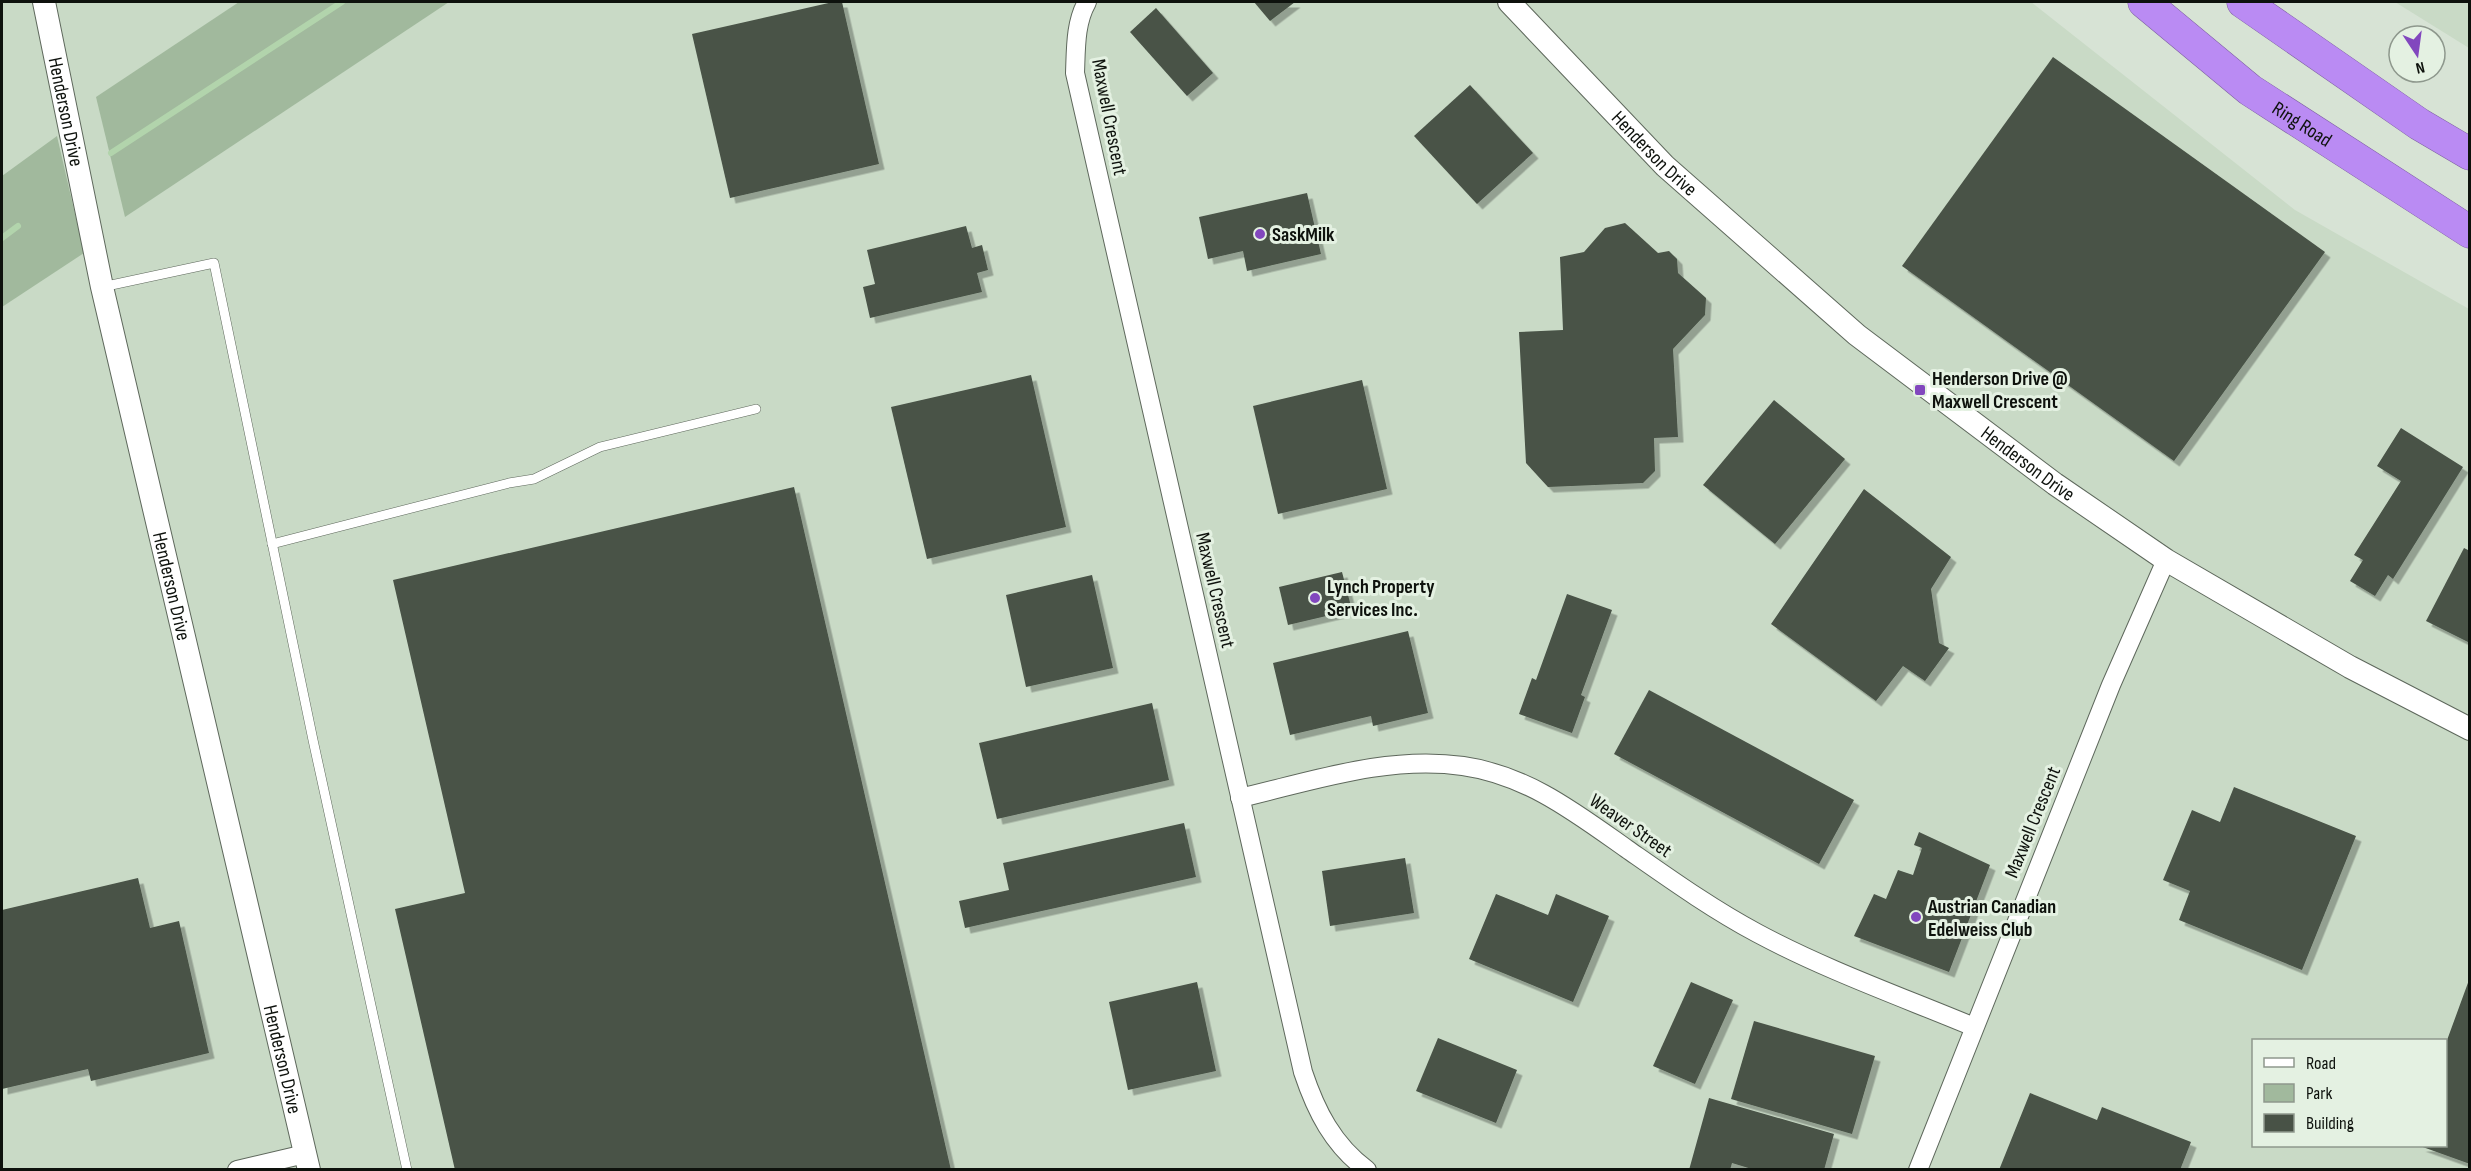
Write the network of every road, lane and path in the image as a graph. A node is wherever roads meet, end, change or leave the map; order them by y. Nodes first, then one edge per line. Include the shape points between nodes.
1 (44, 2) edge
2 (1087, 2) edge
3 (1509, 2) edge
4 (2144, 2) edge
5 (2242, 2) edge
6 (2469, 154) edge
7 (2469, 232) edge
8 (102, 287) junction
9 (756, 409) dead end
10 (272, 544) junction
11 (2166, 560) junction
12 (2469, 729) edge
13 (1240, 798) junction
14 (1974, 1027) junction
15 (307, 1162) edge
16 (237, 1170) edge
17 (407, 1170) edge
18 (1367, 1170) edge
19 (1918, 1170) edge

1 - 8 street, Henderson Drive
2 - 13 street, Maxwell Crescent via 1076,40 1075,73
3 - 11 street, Henderson Drive via 1665,166 1849,328 2055,484
4 - 7 highway, Ring Road via 2250,90
5 - 6 highway
8 - 10 lane via 214,263
8 - 15 street, Henderson Drive
9 - 10 lane via 600,447 534,478
10 - 17 lane
11 - 12 street, Henderson Drive via 2340,662
11 - 14 street, Maxwell Crescent via 2111,685
13 - 14 street, Weaver Street via 1384,765 1434,764 1496,772 1552,798 1688,892 1757,933
13 - 18 street, Maxwell Crescent via 1310,1093 1342,1148
14 - 19 street, Maxwell Crescent
15 - 16 street

